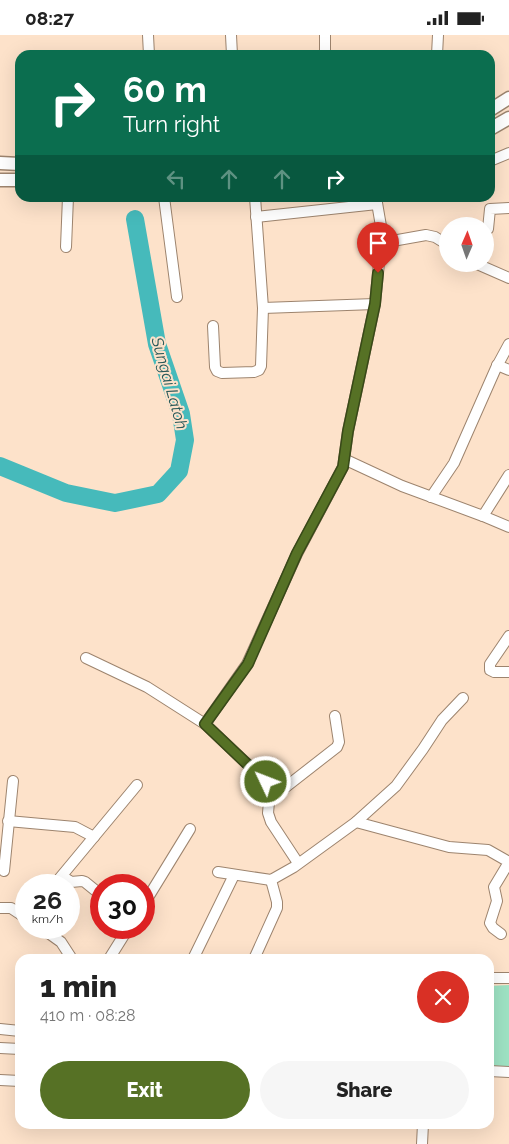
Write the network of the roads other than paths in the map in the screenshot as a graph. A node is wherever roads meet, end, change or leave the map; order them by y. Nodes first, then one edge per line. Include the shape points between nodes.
1 (148, 35) edge
2 (231, 35) edge
3 (325, 35) edge
4 (438, 35) edge
5 (149, 50) edge
6 (232, 50) edge
7 (325, 50) edge
8 (438, 50) edge
9 (509, 98) edge
10 (495, 107) edge
11 (509, 118) edge
12 (495, 126) edge
13 (509, 153) edge
14 (495, 159) edge
15 (0, 163) edge
16 (15, 164) edge
17 (0, 179) edge
18 (15, 180) edge
19 (68, 202) edge
20 (165, 202) edge
21 (255, 202) edge
22 (369, 202) edge
23 (377, 202) edge
24 (509, 208) edge
25 (256, 217) junction
26 (489, 217) edge
27 (439, 239) edge
28 (381, 243) junction
29 (66, 247) dead end
30 (494, 271) edge
31 (509, 278) edge
32 (177, 297) dead end
33 (375, 304) junction
34 (263, 308) junction
35 (213, 326) dead end
36 (509, 344) edge
37 (497, 365) junction
38 (509, 369) edge
39 (344, 459) junction
40 (509, 475) edge
41 (431, 497) junction
42 (483, 516) junction
43 (509, 527) edge
44 (509, 636) edge
45 (86, 658) dead end
46 (509, 672) edge
47 (463, 698) dead end
48 (335, 716) dead end
49 (205, 724) junction
50 (13, 781) dead end
51 (137, 785) dead end
52 (278, 793) junction
53 (8, 821) junction
54 (356, 822) junction
55 (190, 829) dead end
56 (94, 837) junction
57 (298, 863) junction
58 (4, 871) dead end
59 (218, 872) dead end
60 (64, 874) edge
61 (234, 875) junction
62 (271, 880) junction
63 (155, 886) edge
64 (0, 908) edge
65 (15, 911) edge
66 (501, 934) dead end
67 (57, 939) edge
68 (122, 939) edge
69 (69, 954) edge
70 (112, 954) edge
71 (195, 954) edge
72 (256, 954) edge
73 (494, 978) edge
74 (509, 979) edge
75 (0, 1029) edge
76 (15, 1030) edge
77 (0, 1048) edge
78 (15, 1049) edge
79 (494, 1071) edge
80 (509, 1072) edge
81 (0, 1080) edge
82 (15, 1081) edge
83 (423, 1129) edge
84 (422, 1144) edge

1 - 5 street
2 - 6 street
3 - 7 street
4 - 8 street
9 - 10 main road
11 - 12 main road
13 - 14 street
15 - 16 main road
17 - 18 main road
19 - 29 street
20 - 32 street
21 - 25 street
22 - 25 street
23 - 28 street
24 - 26 street via 490,209
25 - 34 street
27 - 28 street via 426,235
28 - 33 street
30 - 31 street
33 - 34 street
33 - 39 street
34 - 35 street via 261,366 257,371 217,371
36 - 37 street
37 - 38 street
37 - 41 street via 454,463
39 - 41 street
39 - 49 street via 343,467 297,553 248,664
40 - 42 street
41 - 42 street
42 - 43 street
44 - 46 street via 490,664 490,670 494,672
45 - 49 street via 147,687
47 - 54 street via 442,720 396,786
48 - 52 street via 338,747
49 - 52 street
50 - 53 street
51 - 56 street
52 - 57 street via 268,802 268,815
53 - 56 street via 75,827
53 - 58 street
54 - 57 street
54 - 66 street via 449,847 488,850 509,862 494,887 497,901 490,923
55 - 63 street
56 - 60 street
57 - 62 street
59 - 61 street
61 - 62 street
61 - 71 street
62 - 72 street via 276,908
64 - 65 street
67 - 69 street
68 - 70 street
73 - 74 street
75 - 76 street
77 - 78 street
79 - 80 street
81 - 82 street
83 - 84 street

